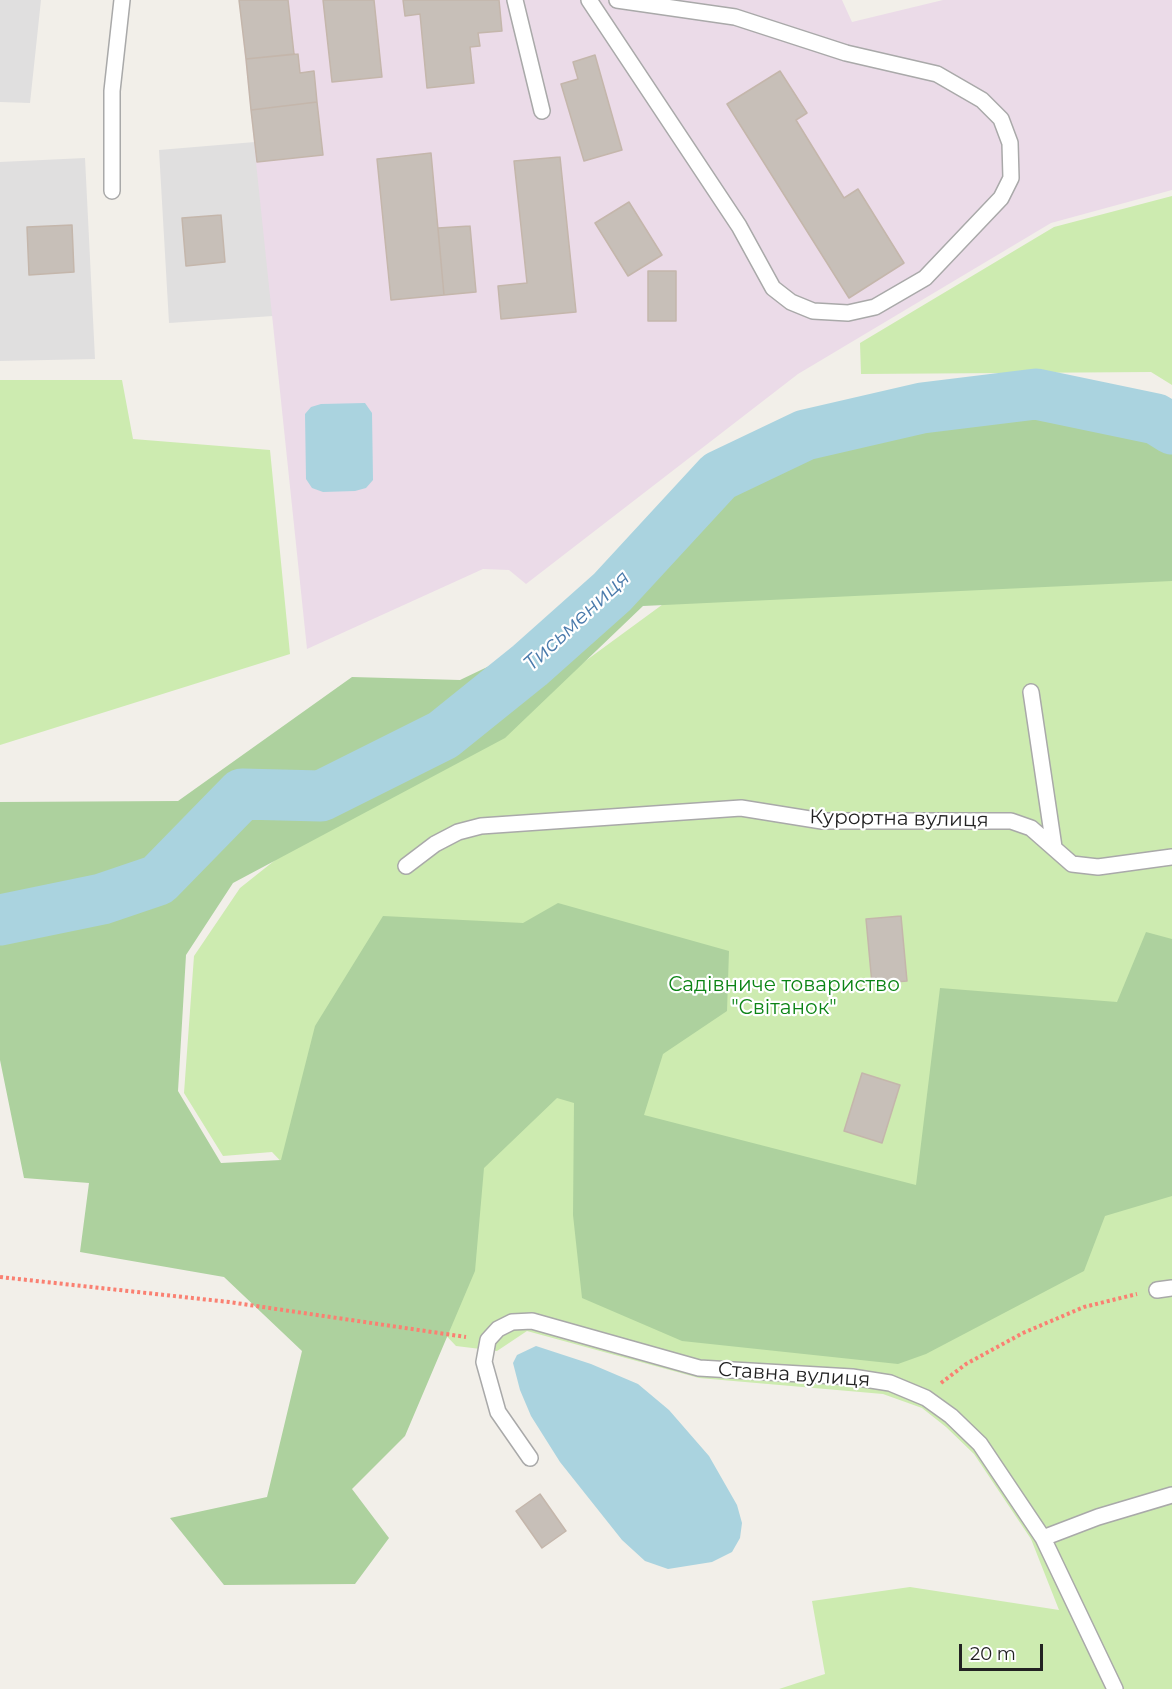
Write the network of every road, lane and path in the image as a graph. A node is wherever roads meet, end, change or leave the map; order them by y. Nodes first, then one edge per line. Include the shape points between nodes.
1 (122, 0) edge
2 (515, 0) edge
3 (589, 0) edge
4 (617, 0) edge
5 (542, 111) dead end
6 (111, 191) dead end
7 (1031, 692) dead end
8 (1054, 847) junction
9 (1172, 857) edge
10 (406, 866) dead end
11 (0, 1277) edge
12 (1164, 1289) edge
13 (488, 1340) junction
14 (926, 1398) junction
15 (530, 1458) dead end
16 (1172, 1496) edge
17 (1043, 1538) junction
18 (1115, 1689) edge

1 - 6 lane via 112,91
2 - 5 lane
3 - 4 lane via 739,226 773,288 791,302 813,311 848,313 875,307 925,278 1001,198 1011,178 1010,143 1001,118 982,100 937,74 846,53 735,17
7 - 8 lane
8 - 9 lane, Курортна вулиця via 1072,864 1098,867
8 - 10 lane, Курортна вулиця via 1031,828 1011,821 822,821 741,808 481,826 458,831
11 - 13 path via 229,1302
12 - 14 path via 1095,1303 1023,1333 966,1364
13 - 14 lane, Ставна вулиця via 512,1322 532,1321 699,1368 852,1377 890,1383
13 - 15 lane via 484,1362 498,1412
14 - 17 lane, Ставна вулиця via 980,1444
16 - 17 lane
17 - 18 lane, Ставна вулиця

